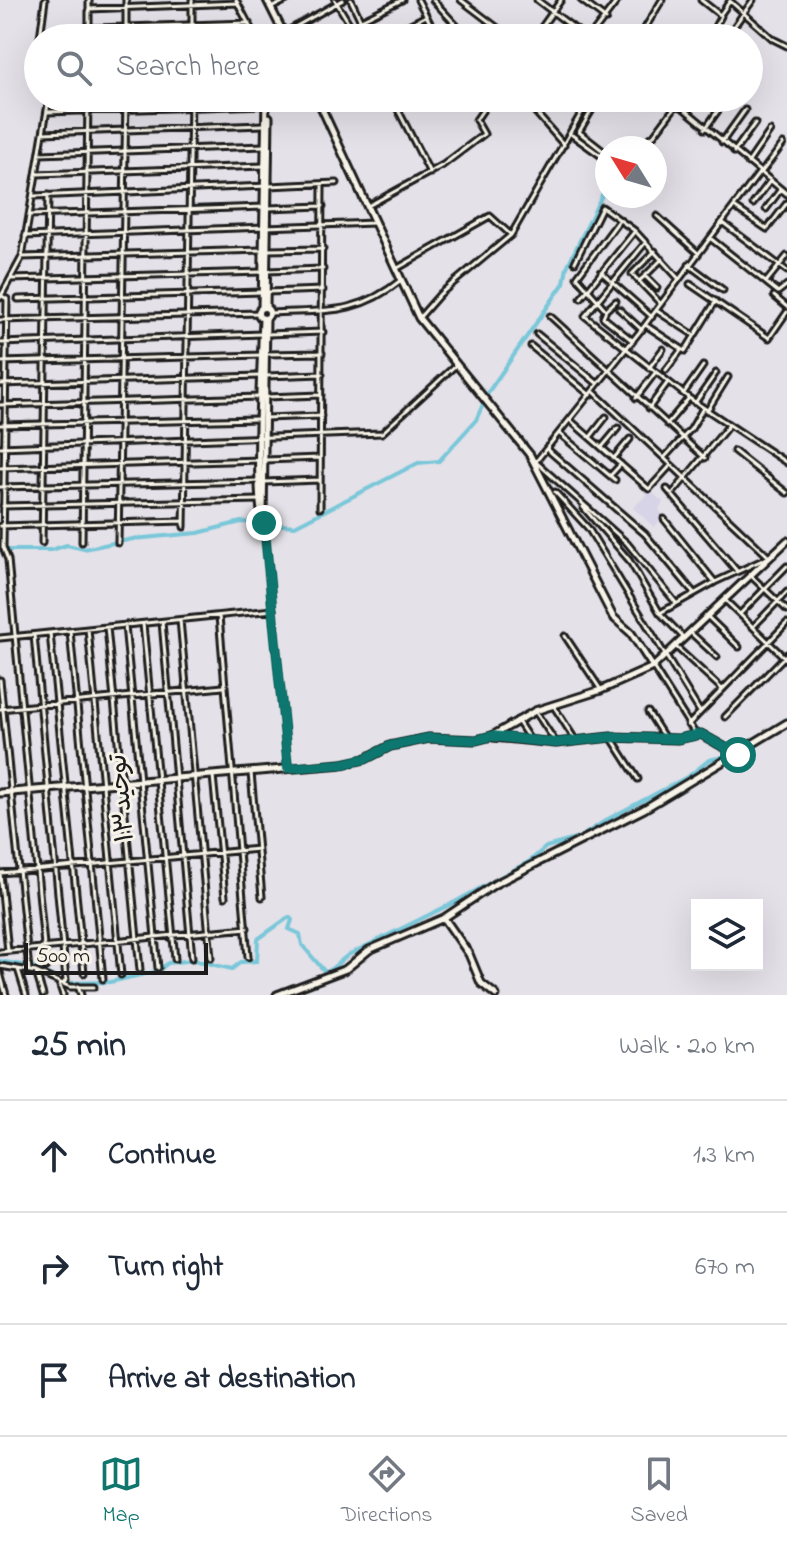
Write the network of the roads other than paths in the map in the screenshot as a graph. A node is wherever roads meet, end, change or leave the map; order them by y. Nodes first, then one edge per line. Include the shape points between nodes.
1 (45, 0) edge
2 (89, 0) edge
3 (126, 0) edge
4 (267, 0) edge
5 (287, 0) edge
6 (343, 0) edge
7 (351, 0) edge
8 (402, 0) edge
9 (418, 0) edge
10 (433, 0) edge
11 (461, 0) edge
12 (537, 0) edge
13 (561, 0) edge
14 (581, 0) edge
15 (618, 0) edge
16 (662, 0) edge
17 (701, 0) edge
18 (753, 0) edge
19 (237, 1) edge
20 (730, 1) edge
21 (336, 2) edge
22 (192, 3) edge
23 (126, 8) junction
24 (271, 8) junction
25 (89, 9) junction
26 (553, 12) junction
27 (720, 15) junction
28 (743, 15) junction
29 (426, 16) junction
30 (606, 19) junction
31 (361, 20) junction
32 (249, 23) joint
33 (42, 24) edge
34 (89, 24) edge
35 (126, 24) edge
36 (192, 24) edge
37 (220, 24) edge
38 (279, 24) edge
39 (302, 24) edge
40 (350, 24) edge
41 (363, 24) edge
42 (410, 24) edge
43 (430, 24) edge
44 (455, 24) edge
45 (493, 24) edge
46 (544, 24) edge
47 (569, 24) edge
48 (601, 24) edge
49 (647, 24) edge
50 (716, 24) edge
51 (736, 24) edge
52 (756, 24) edge
53 (763, 29) edge
54 (787, 46) edge
55 (47, 112) edge
56 (88, 112) edge
57 (126, 112) edge
58 (191, 112) edge
59 (266, 112) edge
60 (267, 112) edge
61 (324, 112) edge
62 (399, 112) edge
63 (481, 112) edge
64 (535, 112) edge
65 (582, 112) edge
66 (591, 112) edge
67 (673, 112) edge
68 (687, 112) edge
69 (717, 112) edge
70 (744, 112) edge
71 (755, 123) dead end
72 (265, 125) junction
73 (191, 128) junction
74 (705, 129) junction
75 (125, 130) junction
76 (770, 131) dead end
77 (87, 132) junction
78 (43, 133) junction
79 (570, 135) junction
80 (653, 136) edge
81 (722, 142) junction
82 (783, 144) dead end
83 (564, 145) junction
84 (595, 145) edge
85 (265, 146) junction
86 (191, 148) junction
87 (125, 150) junction
88 (595, 150) edge
89 (87, 151) junction
90 (734, 152) junction
91 (40, 154) junction
92 (748, 163) junction
93 (264, 166) junction
94 (190, 169) junction
95 (87, 172) junction
96 (125, 172) junction
97 (430, 173) junction
98 (760, 173) junction
99 (37, 174) junction
100 (770, 181) junction
101 (337, 183) dead end
102 (322, 184) junction
103 (266, 186) junction
104 (190, 189) junction
105 (781, 189) junction
106 (124, 191) junction
107 (87, 193) junction
108 (787, 194) edge
109 (48, 195) junction
110 (34, 196) junction
111 (787, 203) edge
112 (753, 204) dead end
113 (323, 206) junction
114 (368, 206) junction
115 (733, 206) junction
116 (266, 207) junction
117 (766, 209) dead end
118 (188, 211) junction
119 (123, 212) junction
120 (85, 213) junction
121 (29, 215) junction
122 (47, 216) junction
123 (657, 216) dead end
124 (619, 220) junction
125 (722, 222) junction
126 (374, 223) junction
127 (324, 226) junction
128 (266, 229) junction
129 (635, 231) junction
130 (188, 232) junction
131 (123, 233) junction
132 (85, 234) junction
133 (511, 235) junction
134 (25, 236) junction
135 (47, 236) junction
136 (710, 238) junction
137 (646, 242) junction
138 (323, 249) junction
139 (265, 250) junction
140 (655, 251) junction
141 (188, 253) junction
142 (698, 253) junction
143 (123, 255) junction
144 (85, 256) junction
145 (787, 256) edge
146 (22, 257) junction
147 (47, 257) junction
148 (662, 259) junction
149 (575, 262) dead end
150 (689, 265) junction
151 (779, 266) junction
152 (323, 269) junction
153 (396, 269) junction
154 (787, 271) edge
155 (265, 272) junction
156 (601, 272) junction
157 (188, 273) junction
158 (85, 276) junction
159 (123, 276) junction
160 (645, 276) junction
161 (46, 278) junction
162 (10, 279) junction
163 (680, 279) junction
164 (401, 280) junction
165 (613, 281) junction
166 (639, 281) junction
167 (766, 282) junction
168 (690, 284) dead end
169 (787, 285) edge
170 (589, 287) junction
171 (657, 288) dead end
172 (323, 290) junction
173 (723, 290) dead end
174 (264, 292) junction
175 (186, 294) junction
176 (774, 296) dead end
177 (1, 297) edge
178 (122, 297) junction
179 (84, 298) junction
180 (581, 298) dead end
181 (598, 298) junction
182 (18, 299) dead end
183 (44, 299) junction
184 (616, 301) dead end
185 (716, 301) junction
186 (661, 304) junction
187 (619, 309) dead end
188 (787, 309) edge
189 (323, 310) junction
190 (606, 310) junction
191 (657, 311) junction
192 (264, 313) junction
193 (186, 315) junction
194 (122, 316) junction
195 (550, 316) dead end
196 (83, 317) junction
197 (652, 317) junction
198 (419, 318) junction
199 (45, 319) junction
200 (3, 320) edge
201 (645, 325) junction
202 (642, 330) junction
203 (323, 332) junction
204 (265, 334) junction
205 (537, 334) dead end
206 (695, 335) junction
207 (187, 336) junction
208 (122, 338) junction
209 (84, 340) junction
210 (44, 341) junction
211 (633, 341) junction
212 (6, 342) junction
213 (0, 343) edge
214 (531, 346) dead end
215 (663, 349) dead end
216 (682, 349) junction
217 (625, 350) junction
218 (322, 353) junction
219 (187, 355) junction
220 (265, 355) junction
221 (122, 357) junction
222 (44, 361) junction
223 (83, 361) junction
224 (3, 362) edge
225 (458, 363) junction
226 (703, 366) dead end
227 (649, 368) junction
228 (610, 369) junction
229 (666, 370) dead end
230 (655, 373) junction
231 (716, 373) dead end
232 (322, 374) junction
233 (264, 376) junction
234 (728, 377) dead end
235 (187, 379) junction
236 (122, 380) junction
237 (84, 382) junction
238 (668, 382) junction
239 (44, 383) junction
240 (0, 384) edge
241 (598, 384) junction
242 (6, 385) junction
243 (591, 393) junction
244 (683, 394) junction
245 (321, 395) junction
246 (264, 397) junction
247 (636, 398) junction
248 (689, 398) junction
249 (186, 400) junction
250 (83, 402) junction
251 (121, 402) junction
252 (695, 403) junction
253 (2, 405) edge
254 (44, 405) junction
255 (648, 408) junction
256 (705, 410) junction
257 (321, 416) junction
258 (606, 417) dead end
259 (263, 419) junction
260 (186, 420) junction
261 (570, 421) junction
262 (82, 423) junction
263 (121, 423) junction
264 (43, 424) junction
265 (667, 424) junction
266 (2, 425) edge
267 (729, 425) junction
268 (618, 428) dead end
269 (560, 434) junction
270 (320, 436) junction
271 (590, 438) junction
272 (682, 438) junction
273 (263, 439) junction
274 (630, 439) dead end
275 (187, 441) junction
276 (122, 442) junction
277 (82, 443) junction
278 (43, 445) junction
279 (2, 447) edge
280 (602, 448) junction
281 (547, 449) junction
282 (734, 451) dead end
283 (320, 458) junction
284 (614, 458) junction
285 (705, 458) junction
286 (663, 459) junction
287 (263, 460) junction
288 (186, 462) junction
289 (535, 463) junction
290 (787, 463) edge
291 (121, 464) junction
292 (621, 464) junction
293 (671, 465) junction
294 (82, 466) junction
295 (43, 467) junction
296 (2, 468) edge
297 (610, 476) junction
298 (686, 479) junction
299 (320, 480) junction
300 (615, 480) dead end
301 (262, 481) junction
302 (186, 482) junction
303 (120, 484) junction
304 (43, 486) junction
305 (82, 486) junction
306 (2, 487) edge
307 (667, 489) dead end
308 (555, 492) dead end
309 (787, 493) edge
310 (672, 494) junction
311 (260, 500) junction
312 (184, 501) junction
313 (119, 503) junction
314 (82, 504) junction
315 (43, 505) junction
316 (3, 506) junction
317 (584, 506) junction
318 (320, 508) dead end
319 (577, 513) junction
320 (664, 519) dead end
321 (184, 521) junction
322 (263, 521) junction
323 (82, 523) junction
324 (119, 523) junction
325 (43, 525) junction
326 (2, 526) edge
327 (184, 527) dead end
328 (787, 541) edge
329 (82, 542) dead end
330 (42, 543) dead end
331 (118, 543) dead end
332 (1, 547) edge
333 (2, 554) edge
334 (769, 557) junction
335 (787, 566) edge
336 (737, 571) junction
337 (750, 575) junction
338 (715, 582) junction
339 (765, 589) junction
340 (787, 592) edge
341 (694, 593) junction
342 (725, 600) junction
343 (778, 601) junction
344 (676, 603) junction
345 (273, 610) junction
346 (787, 610) edge
347 (660, 613) junction
348 (740, 614) junction
349 (219, 616) junction
350 (707, 616) junction
351 (180, 620) junction
352 (162, 622) junction
353 (787, 623) edge
354 (143, 624) junction
355 (125, 625) junction
356 (107, 627) junction
357 (753, 627) junction
358 (88, 629) junction
359 (70, 631) junction
360 (690, 632) junction
361 (50, 633) junction
362 (34, 635) junction
363 (565, 636) dead end
364 (15, 637) junction
365 (0, 638) edge
366 (684, 638) junction
367 (769, 642) junction
368 (675, 646) junction
369 (739, 647) dead end
370 (664, 657) junction
371 (717, 657) dead end
372 (786, 657) edge
373 (653, 667) junction
374 (0, 680) edge
375 (225, 687) junction
376 (722, 689) junction
377 (601, 690) junction
378 (186, 691) junction
379 (168, 693) junction
380 (150, 695) junction
381 (132, 697) junction
382 (113, 700) junction
383 (96, 702) junction
384 (77, 704) junction
385 (58, 705) junction
386 (553, 705) junction
387 (40, 707) junction
388 (21, 708) junction
389 (1, 709) edge
390 (535, 711) junction
391 (648, 712) dead end
392 (700, 712) junction
393 (725, 717) dead end
394 (517, 720) junction
395 (787, 723) edge
396 (688, 725) junction
397 (492, 736) junction
398 (697, 736) junction
399 (611, 737) junction
400 (574, 738) dead end
401 (666, 740) junction
402 (531, 742) junction
403 (556, 743) junction
404 (738, 755) junction
405 (288, 768) junction
406 (251, 769) junction
407 (232, 771) junction
408 (213, 773) junction
409 (194, 774) junction
410 (176, 776) junction
411 (158, 777) junction
412 (140, 779) junction
413 (638, 779) dead end
414 (121, 781) junction
415 (103, 782) junction
416 (84, 785) junction
417 (66, 788) junction
418 (48, 790) junction
419 (30, 791) junction
420 (0, 793) edge
421 (10, 793) junction
422 (258, 849) junction
423 (240, 850) junction
424 (220, 851) junction
425 (202, 853) junction
426 (183, 854) junction
427 (165, 857) junction
428 (147, 859) junction
429 (129, 860) junction
430 (110, 863) junction
431 (92, 864) junction
432 (73, 866) junction
433 (55, 868) junction
434 (38, 870) junction
435 (18, 871) junction
436 (0, 873) edge
437 (225, 897) dead end
438 (262, 897) dead end
439 (1, 899) edge
440 (2, 916) edge
441 (444, 918) junction
442 (247, 928) junction
443 (209, 931) junction
444 (6, 933) junction
445 (191, 933) junction
446 (0, 934) edge
447 (173, 934) junction
448 (155, 935) junction
449 (137, 938) junction
450 (118, 940) junction
451 (99, 942) junction
452 (81, 944) junction
453 (44, 947) junction
454 (62, 947) junction
455 (26, 949) junction
456 (8, 951) junction
457 (0, 952) edge
458 (248, 957) dead end
459 (192, 958) dead end
460 (211, 958) dead end
461 (175, 959) dead end
462 (0, 966) edge
463 (46, 967) dead end
464 (158, 968) dead end
465 (18, 969) junction
466 (29, 970) junction
467 (140, 970) dead end
468 (36, 972) junction
469 (0, 973) edge
470 (84, 973) dead end
471 (121, 975) dead end
472 (103, 979) dead end
473 (63, 982) junction
474 (78, 986) junction
475 (94, 987) dead end
476 (6, 995) edge
477 (26, 995) edge
478 (43, 995) edge
479 (63, 995) edge
480 (81, 995) edge
481 (277, 995) edge
482 (496, 995) edge

1 - 33 street
2 - 25 street
3 - 23 street
4 - 24 street
5 - 24 street
6 - 21 street
7 - 31 street
8 - 31 street
9 - 29 street
10 - 44 street
11 - 45 street
12 - 26 street
13 - 26 street
14 - 30 street
15 - 30 street
16 - 49 street
17 - 27 street
18 - 28 street
19 - 22 street
19 - 32 street
20 - 27 street
20 - 28 street
21 - 39 street
21 - 40 street
22 - 23 street
22 - 36 street
23 - 25 street
23 - 35 street
24 - 38 street
25 - 34 street
26 - 46 street
26 - 47 street
27 - 50 street
28 - 51 street
28 - 52 street
29 - 42 street
29 - 43 street
30 - 48 street
31 - 41 street
32 - 37 street
53 - 54 street
55 - 78 street
56 - 77 street
57 - 75 street
58 - 73 street
59 - 72 street
60 - 103 street
61 - 114 street
62 - 97 street
63 - 97 street via 476,120 484,134
64 - 83 street
65 - 79 street
66 - 84 street via 579,132
67 - 80 street
68 - 74 street
69 - 74 street
70 - 81 street
71 - 90 street
72 - 73 street
72 - 85 street
73 - 75 street
73 - 86 street
74 - 81 street
75 - 77 street
75 - 87 street
76 - 92 street
77 - 78 street
77 - 89 street
78 - 91 street
79 - 83 street
79 - 88 street
81 - 90 street
82 - 98 street
83 - 133 street
85 - 86 street
85 - 93 street
86 - 87 street
86 - 94 street
87 - 89 street
87 - 96 street
89 - 91 street
89 - 95 street
90 - 92 street
91 - 99 street
92 - 98 street
93 - 94 street
93 - 103 street
94 - 96 street
94 - 104 street
95 - 96 street
95 - 99 street
95 - 107 street
96 - 106 street
97 - 114 street
98 - 100 street
98 - 115 street
99 - 110 street
100 - 105 street
100 - 112 street
101 - 102 street
102 - 103 street
102 - 113 street
103 - 104 street
103 - 116 street
104 - 106 street
104 - 118 street
105 - 108 street
105 - 117 street
106 - 107 street
106 - 119 street
107 - 109 street
107 - 120 street
109 - 110 street
109 - 122 street
110 - 121 street
111 - 115 street via 767,229
113 - 116 street
113 - 127 street
114 - 126 street
115 - 125 street
116 - 118 street
116 - 128 street
118 - 119 street
118 - 130 street
119 - 120 street
119 - 131 street
120 - 122 street
120 - 132 street
121 - 122 street
121 - 134 street
122 - 135 street
123 - 142 street
124 - 129 street
124 - 149 street via 601,207
124 - 170 street via 577,276
125 - 136 street
125 - 151 street
126 - 127 street
126 - 153 street
127 - 128 street
127 - 138 street
128 - 130 street
128 - 139 street
129 - 137 street
129 - 156 street
130 - 131 street
130 - 141 street
131 - 132 street
131 - 143 street
132 - 135 street
132 - 144 street
133 - 153 street via 490,216
133 - 198 street
134 - 135 street
134 - 146 street
135 - 147 street
136 - 142 street
136 - 167 street
137 - 140 street
137 - 165 street
138 - 139 street
138 - 152 street
139 - 141 street
139 - 155 street
140 - 148 street
140 - 166 street via 632,274
141 - 143 street
141 - 157 street
142 - 150 street
143 - 144 street
143 - 159 street
144 - 147 street
144 - 158 street
145 - 151 street
146 - 147 street
146 - 162 street
147 - 161 street
148 - 160 street
148 - 163 street
150 - 163 street
150 - 173 street
151 - 154 street
151 - 167 street
152 - 155 street
152 - 172 street
153 - 164 street
155 - 157 street
155 - 174 street
156 - 165 street
156 - 170 street
157 - 159 street
157 - 175 street
158 - 159 street
158 - 161 street
158 - 179 street
159 - 178 street
160 - 166 street
160 - 171 street
161 - 162 street
161 - 183 street
162 - 177 street
163 - 186 street
164 - 189 street via 370,303
164 - 198 street
165 - 181 street
165 - 197 street
166 - 186 street
167 - 169 street via 778,292
168 - 185 street
170 - 180 street
170 - 181 street
172 - 174 street
172 - 189 street
174 - 175 street
174 - 192 street
175 - 178 street
175 - 193 street
176 - 188 street
177 - 200 street via 7,299
178 - 179 street
178 - 194 street
179 - 183 street
179 - 196 street
181 - 190 street
181 - 217 street via 585,316
182 - 183 street
183 - 199 street
184 - 190 street
185 - 188 street via 769,338
185 - 206 street
186 - 191 street
187 - 202 street
189 - 192 street
189 - 203 street
190 - 211 street via 603,317
191 - 197 street
191 - 206 street
192 - 193 street
192 - 204 street
193 - 194 street
193 - 207 street
194 - 196 street
194 - 208 street
195 - 228 street
196 - 199 street
196 - 209 street
197 - 201 street
198 - 225 street
199 - 200 street
199 - 210 street
200 - 212 street
201 - 202 street
201 - 216 street
202 - 211 street
203 - 204 street
203 - 218 street
204 - 207 street
204 - 220 street
205 - 241 street
206 - 216 street
207 - 208 street
207 - 219 street
208 - 209 street
208 - 221 street
209 - 210 street
209 - 223 street
210 - 212 street
210 - 222 street
211 - 217 street
212 - 213 street
212 - 224 street
214 - 243 street
215 - 227 street
216 - 229 street
217 - 227 street
217 - 228 street
218 - 220 street
218 - 232 street
219 - 220 street
219 - 221 street
219 - 235 street
220 - 233 street
221 - 223 street
221 - 236 street
222 - 223 street
222 - 224 street
222 - 239 street
223 - 237 street
224 - 242 street
225 - 270 street via 382,433
225 - 289 street
226 - 244 street
227 - 230 street
228 - 241 street
228 - 247 street
230 - 238 street
230 - 247 street
231 - 252 street
232 - 233 street
232 - 245 street
233 - 235 street
233 - 246 street
234 - 256 street
235 - 236 street
235 - 249 street
236 - 237 street
236 - 251 street
237 - 239 street
237 - 250 street
238 - 244 street
238 - 255 street
239 - 242 street
239 - 254 street
240 - 242 street
241 - 243 street
242 - 253 street
243 - 261 street
243 - 286 street
244 - 248 street
245 - 246 street
245 - 257 street
246 - 249 street
246 - 259 street
247 - 255 street
248 - 252 street
248 - 265 street
249 - 251 street
249 - 260 street
250 - 251 street
250 - 254 street
250 - 262 street
251 - 263 street
252 - 256 street
253 - 254 street
253 - 266 street
254 - 264 street
255 - 265 street
256 - 267 street
256 - 272 street
257 - 259 street
257 - 270 street
258 - 271 street
259 - 260 street
259 - 273 street
260 - 263 street
260 - 275 street
261 - 269 street
261 - 271 street
262 - 263 street
262 - 264 street
262 - 277 street
263 - 276 street
264 - 266 street
264 - 278 street
265 - 272 street
266 - 279 street
267 - 285 street
267 - 290 street
268 - 280 street
269 - 281 street
269 - 297 street
270 - 273 street
270 - 283 street
271 - 280 street
272 - 285 street
272 - 286 street
273 - 275 street
273 - 287 street
274 - 284 street
275 - 276 street
275 - 288 street
276 - 277 street
276 - 291 street
277 - 278 street
277 - 294 street
278 - 279 street
278 - 295 street
279 - 296 street
280 - 284 street
281 - 289 street
281 - 341 street via 645,534
282 - 309 street
283 - 287 street
283 - 299 street
284 - 292 street
285 - 298 street
286 - 293 street
287 - 288 street
287 - 301 street
288 - 291 street
288 - 302 street
289 - 317 street
289 - 373 street via 613,617 631,633
291 - 294 street
291 - 303 street
292 - 293 street via 649,489
292 - 297 street
293 - 298 street
294 - 295 street
294 - 305 street
295 - 296 street
295 - 304 street
296 - 306 street
297 - 300 street
298 - 310 street
298 - 334 street
299 - 301 street
299 - 318 street
301 - 302 street
301 - 311 street
301 - 322 street
302 - 303 street
302 - 312 street
303 - 305 street
303 - 313 street
304 - 305 street
304 - 306 street
304 - 315 street
305 - 314 street
306 - 316 street
307 - 310 street
308 - 319 street
310 - 336 street
311 - 312 street
311 - 322 street
312 - 313 street
312 - 321 street
313 - 314 street
313 - 324 street
314 - 315 street
314 - 323 street
315 - 316 street
315 - 325 street
316 - 326 street
317 - 319 street
317 - 344 street via 645,562
317 - 347 street via 629,560
319 - 370 street
320 - 338 street
321 - 324 street
321 - 327 street
322 - 345 street
323 - 324 street
323 - 325 street
323 - 329 street
324 - 331 street
325 - 326 street
325 - 330 street
326 - 332 street
328 - 334 street
332 - 333 street
333 - 364 street
334 - 336 street
334 - 337 street
335 - 339 street
336 - 338 street
337 - 339 street
337 - 342 street
338 - 341 street
339 - 343 street
339 - 348 street
340 - 343 street
341 - 344 street
342 - 348 street
342 - 350 street
343 - 346 street
343 - 357 street
344 - 347 street
345 - 349 street
345 - 405 street
347 - 366 street
348 - 357 street
349 - 351 street
349 - 375 street
350 - 360 street
350 - 369 street
351 - 352 street
351 - 378 street
352 - 354 street
352 - 379 street
353 - 367 street
354 - 355 street
354 - 380 street
355 - 356 street
355 - 381 street, توحید۱۳
356 - 358 street
356 - 382 street
357 - 367 street
358 - 359 street
358 - 383 street
359 - 361 street
359 - 384 street
360 - 366 street
360 - 371 street
361 - 362 street
361 - 385 street
362 - 364 street
362 - 387 street
363 - 377 street
364 - 365 street
364 - 388 street
366 - 368 street
367 - 372 street
367 - 376 street
368 - 370 street
368 - 376 street
370 - 373 street
370 - 392 street
372 - 393 street
373 - 377 street
373 - 396 street
374 - 389 street
375 - 378 street
375 - 407 street
376 - 392 street
377 - 386 street
378 - 379 street
378 - 409 street
379 - 380 street
379 - 410 street
380 - 381 street
380 - 411 street
381 - 382 street
381 - 412 street, توحید۱۳
382 - 383 street
382 - 414 street
383 - 384 street
383 - 415 street
384 - 385 street
384 - 416 street
385 - 387 street
385 - 417 street
386 - 390 street
386 - 400 street
387 - 388 street
387 - 418 street
388 - 389 street
388 - 419 street
389 - 421 street
390 - 394 street
390 - 403 street
391 - 401 street
392 - 396 street
394 - 397 street
394 - 402 street
395 - 404 street
396 - 398 street
397 - 402 street
397 - 405 street via 429,738 342,764
398 - 401 street
398 - 404 street
399 - 401 street
399 - 403 street
399 - 413 street
402 - 403 street
404 - 441 street via 495,884
405 - 406 street
406 - 407 street
406 - 422 street
407 - 408 street
407 - 423 street
408 - 409 street
408 - 424 street
409 - 410 street
409 - 425 street
410 - 411 street
410 - 426 street
411 - 412 street
411 - 427 street
412 - 414 street
412 - 428 street, توحید۱۳
414 - 415 street
414 - 429 street
415 - 416 street
415 - 430 street
416 - 417 street
416 - 431 street
417 - 418 street
417 - 432 street
418 - 419 street
418 - 433 street
419 - 421 street
419 - 434 street
420 - 421 street
421 - 435 street
422 - 423 street
422 - 438 street
423 - 424 street
423 - 442 street
424 - 425 street
424 - 437 street
425 - 426 street
425 - 443 street
426 - 427 street
426 - 445 street
427 - 428 street
427 - 447 street
428 - 429 street
428 - 448 street, توحید۱۳
429 - 430 street
429 - 449 street
430 - 431 street
430 - 450 street
431 - 432 street
431 - 451 street
432 - 433 street
432 - 452 street
433 - 434 street
433 - 454 street
434 - 435 street
434 - 453 street
435 - 436 street
435 - 455 street
436 - 439 street
439 - 440 street
440 - 444 street
441 - 481 street via 369,950 346,969
441 - 482 street via 481,983
442 - 443 street
442 - 458 street
443 - 445 street
443 - 460 street
444 - 446 street
444 - 456 street
445 - 447 street
445 - 459 street
447 - 448 street
447 - 461 street
448 - 449 street
448 - 464 street, توحید۱۳
449 - 450 street
449 - 467 street
450 - 451 street
450 - 471 street
451 - 452 street
451 - 472 street
452 - 454 street
452 - 470 street
453 - 454 street
453 - 455 street
453 - 463 street
454 - 473 street
455 - 456 street
455 - 466 street
456 - 457 street
462 - 465 street
465 - 466 street
465 - 477 street
466 - 468 street
468 - 473 street
468 - 478 street
469 - 476 street
473 - 474 street
473 - 479 street
474 - 475 street
474 - 480 street

